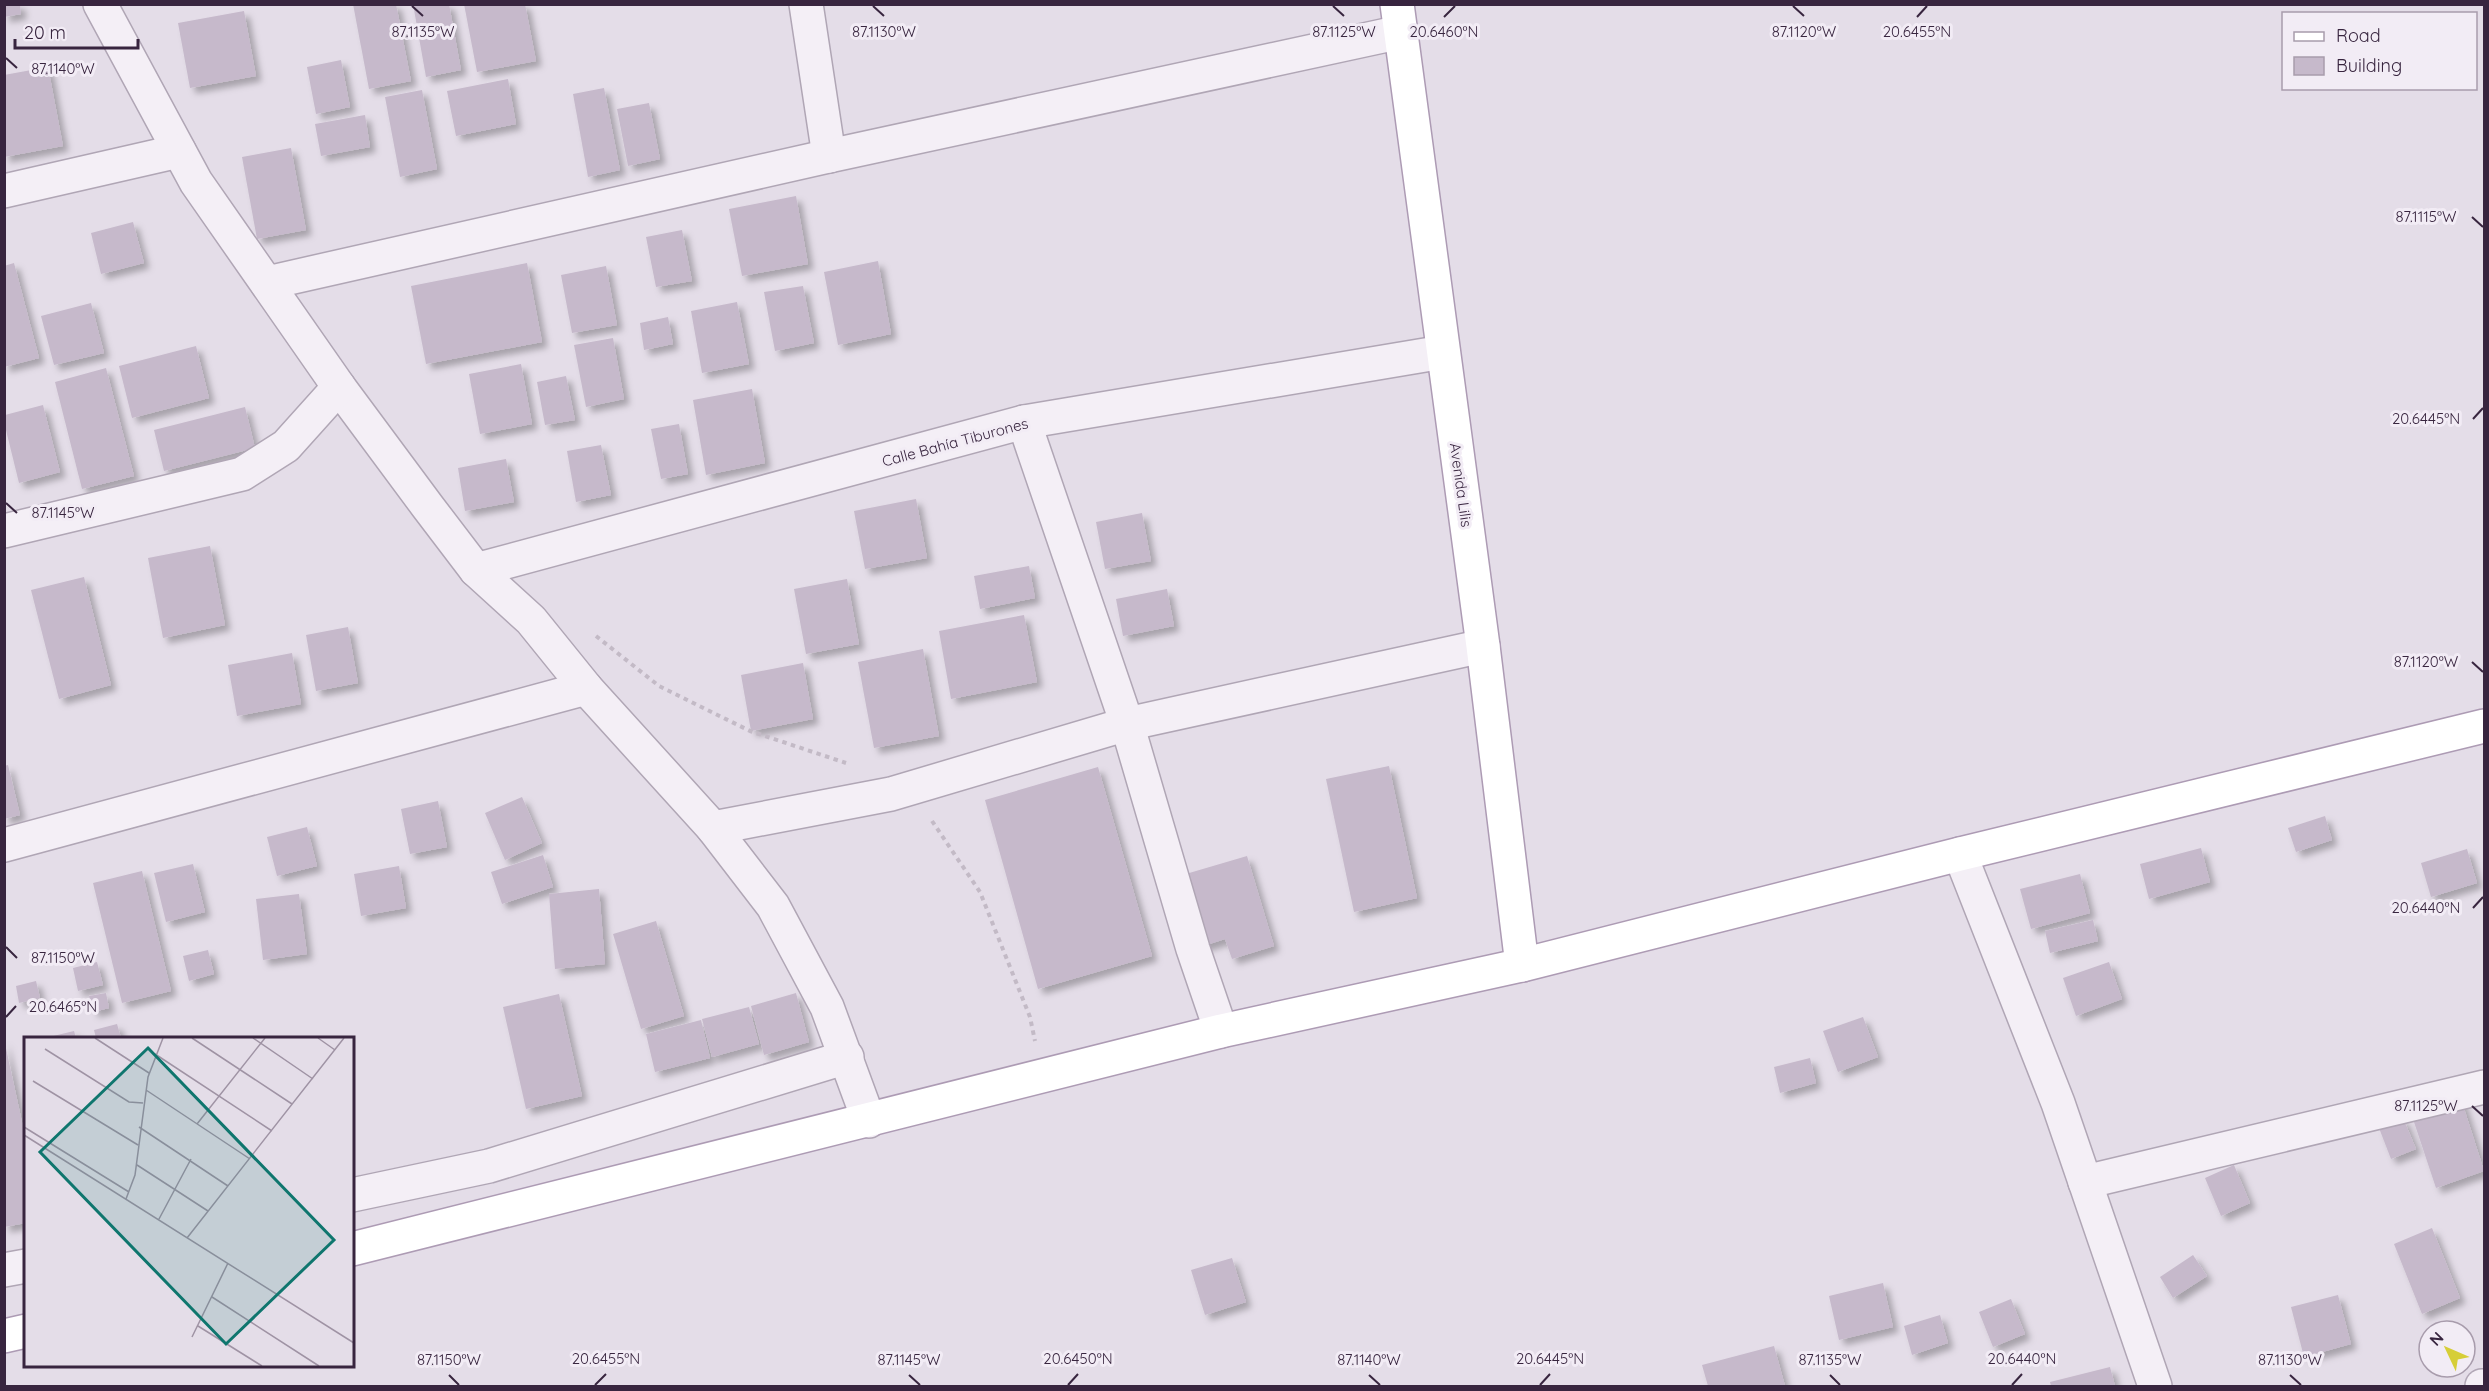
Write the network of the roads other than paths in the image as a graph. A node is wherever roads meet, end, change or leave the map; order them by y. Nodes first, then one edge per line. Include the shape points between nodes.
1 (100, 4) edge
2 (806, 4) edge
3 (1399, 18) edge
4 (179, 151) junction
5 (829, 156) junction
6 (4, 191) edge
7 (267, 283) junction
8 (1443, 352) junction
9 (339, 387) junction
10 (1024, 423) junction
11 (4, 531) edge
12 (476, 570) junction
13 (1483, 646) junction
14 (586, 688) junction
15 (1127, 724) junction
16 (2484, 726) edge
17 (713, 828) junction
18 (4, 845) edge
19 (1960, 854) junction
20 (1522, 965) junction
21 (1221, 1031) junction
22 (848, 1057) junction
23 (2484, 1087) edge
24 (869, 1121) junction
25 (2085, 1182) junction
26 (354, 1195) edge
27 (354, 1249) edge
28 (24, 1266) edge
29 (4, 1270) edge
30 (24, 1331) edge
31 (4, 1336) edge
32 (2155, 1386) edge

1 - 4 street
2 - 5 street
3 - 5 street
3 - 8 main road, Avenida Lilis
4 - 6 street
4 - 7 street via 196,182
5 - 7 street
7 - 9 street
8 - 10 street, Calle Bahía Tiburones
8 - 13 main road, Avenida Lilis
9 - 11 street via 286,446 242,474
9 - 12 street
10 - 12 street, Calle Bahía Tiburones
10 - 15 street
12 - 14 street via 531,620
13 - 15 street
13 - 20 main road, Avenida Lilis
14 - 17 street
14 - 18 street
15 - 17 street via 891,794
15 - 21 street
16 - 19 main road
17 - 22 street via 773,906 827,1007
19 - 20 main road
19 - 25 street
20 - 21 main road
21 - 24 main road
22 - 24 street
22 - 26 street via 489,1166
23 - 25 street
24 - 27 main road
25 - 32 street
28 - 29 street
30 - 31 main road

